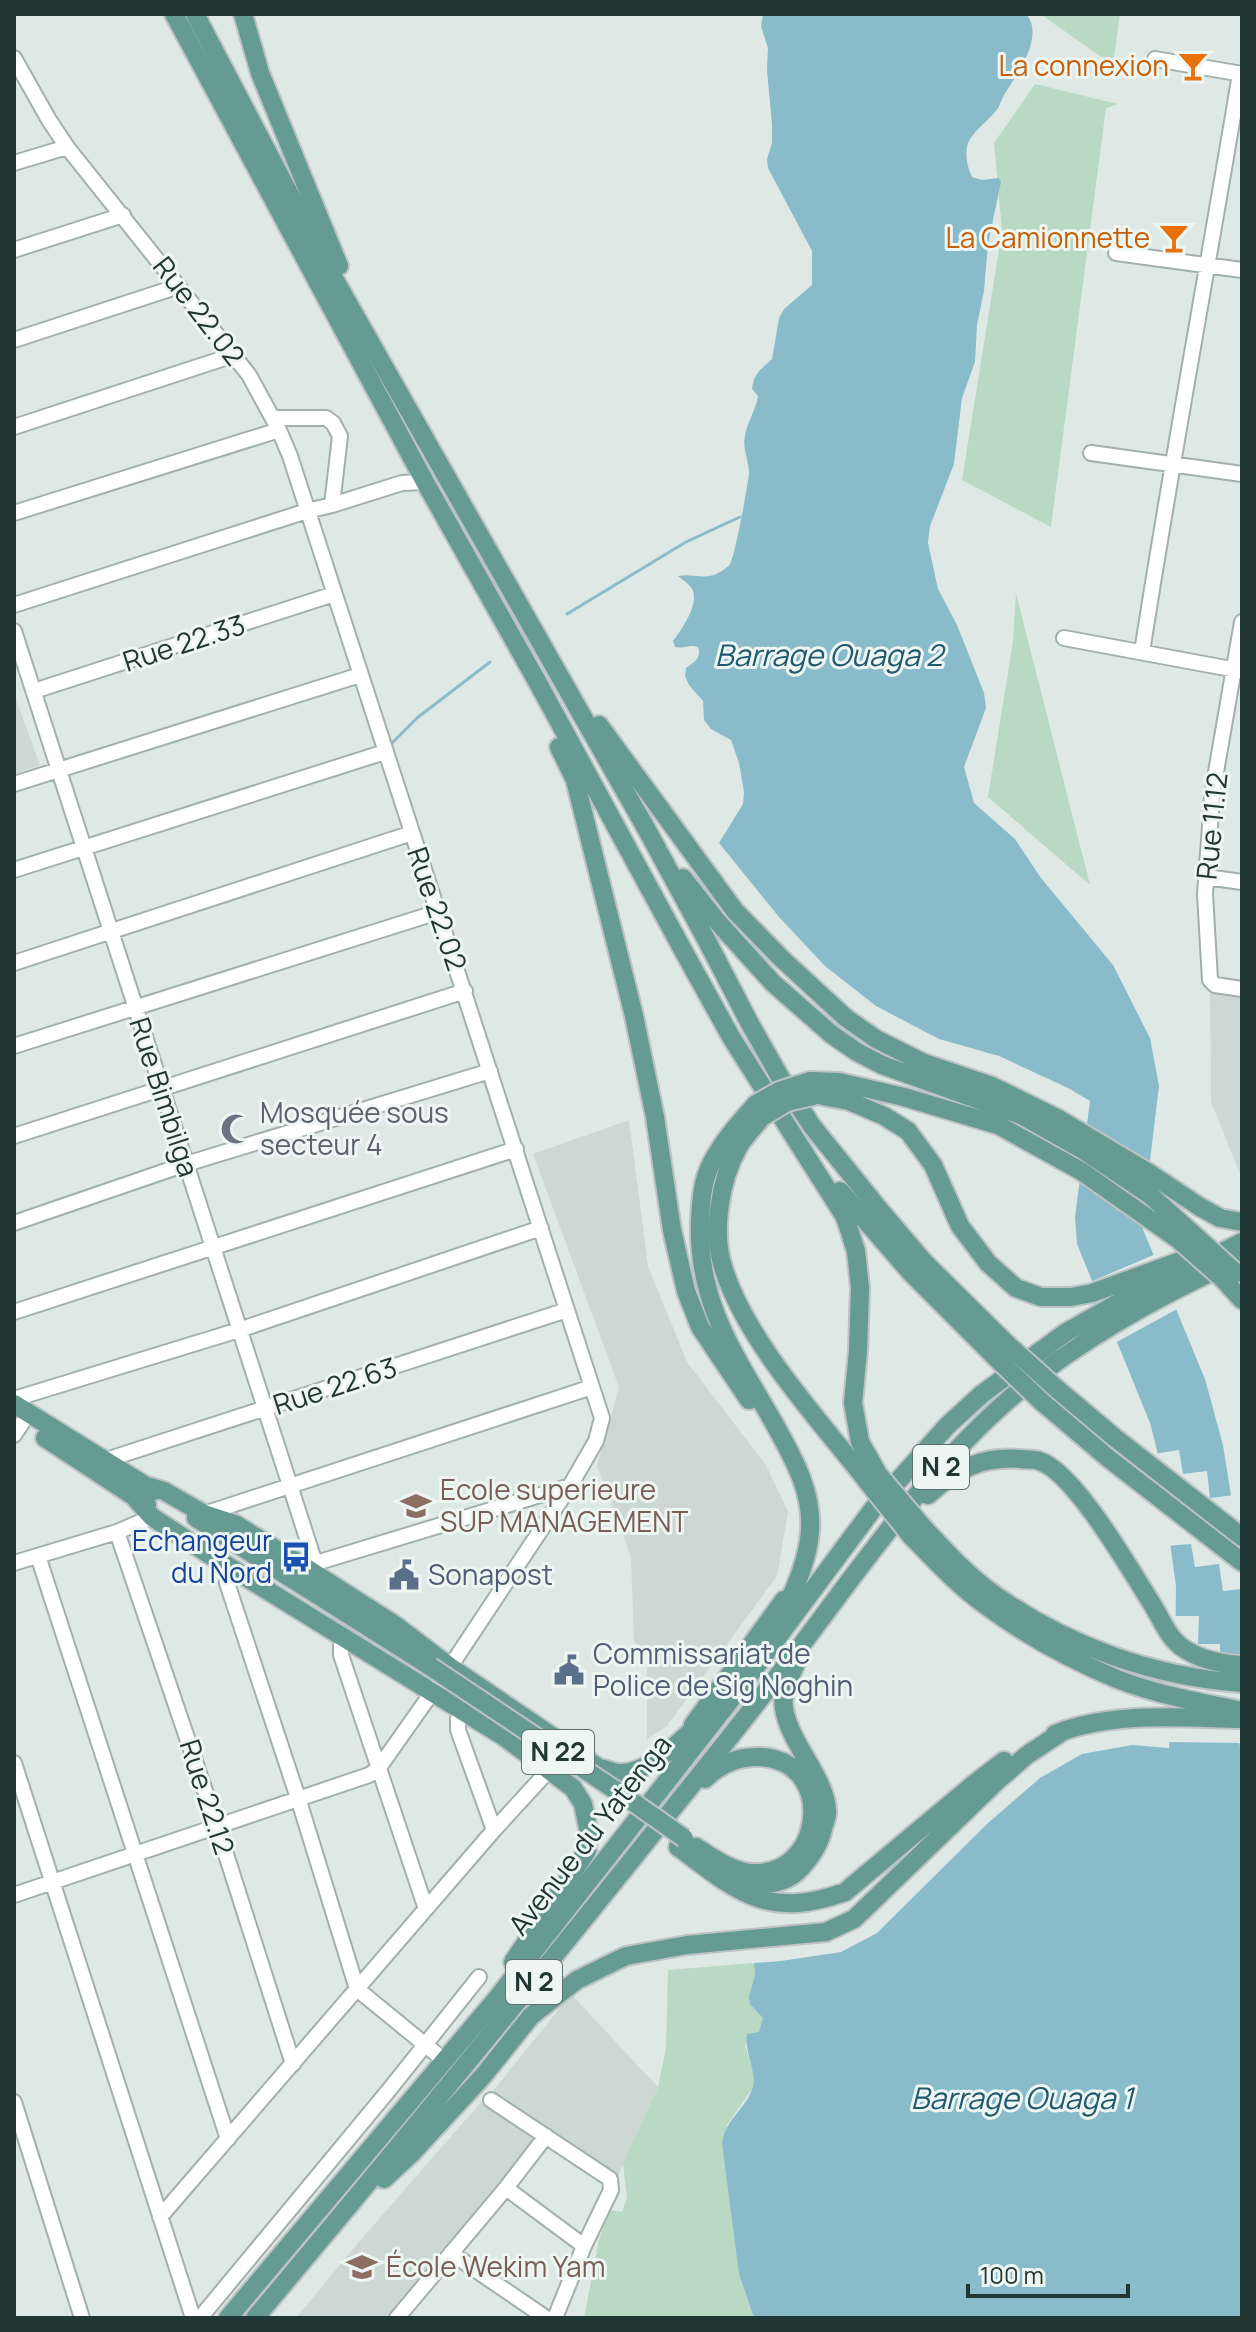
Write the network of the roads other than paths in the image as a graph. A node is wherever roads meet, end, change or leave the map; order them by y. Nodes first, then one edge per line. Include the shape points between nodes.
1 (174, 14) edge
2 (195, 14) edge
3 (243, 14) edge
4 (14, 58) edge
5 (1155, 59) dead end
6 (18, 74) edge
7 (1241, 74) edge
8 (67, 147) junction
9 (14, 163) edge
10 (123, 215) junction
11 (14, 250) edge
12 (1116, 253) dead end
13 (1208, 266) junction
14 (1242, 270) edge
15 (179, 286) junction
16 (14, 340) edge
17 (375, 353) junction
18 (234, 355) junction
19 (276, 424) junction
20 (14, 427) edge
21 (1091, 453) dead end
22 (1171, 464) junction
23 (1242, 474) edge
24 (425, 482) junction
25 (332, 505) junction
26 (307, 511) junction
27 (14, 513) edge
28 (496, 566) junction
29 (475, 570) junction
30 (334, 594) junction
31 (14, 605) edge
32 (1242, 622) edge
33 (14, 631) edge
34 (1064, 638) dead end
35 (1142, 652) junction
36 (1238, 670) edge
37 (360, 675) junction
38 (34, 691) junction
39 (385, 752) junction
40 (58, 769) junction
41 (14, 784) edge
42 (647, 830) junction
43 (412, 833) junction
44 (84, 847) junction
45 (14, 870) edge
46 (1206, 877) junction
47 (1242, 882) edge
48 (438, 912) junction
49 (111, 932) junction
50 (14, 963) edge
51 (1242, 989) edge
52 (465, 991) junction
53 (135, 1007) junction
54 (14, 1046) edge
55 (490, 1071) junction
56 (161, 1087) junction
57 (814, 1088) junction
58 (759, 1111) junction
59 (14, 1136) edge
60 (797, 1140) junction
61 (1084, 1142) junction
62 (516, 1149) junction
63 (186, 1164) junction
64 (1242, 1222) edge
65 (14, 1223) edge
66 (541, 1228) junction
67 (1186, 1237) junction
68 (1242, 1241) edge
69 (213, 1247) junction
70 (1236, 1272) edge
71 (1167, 1280) junction
72 (1242, 1300) edge
73 (567, 1310) junction
74 (14, 1312) edge
75 (1104, 1320) junction
76 (239, 1330) junction
77 (1000, 1350) junction
78 (592, 1387) junction
79 (1050, 1395) junction
80 (14, 1402) edge
81 (265, 1409) junction
82 (17, 1425) edge
83 (103, 1461) junction
84 (798, 1467) junction
85 (873, 1478) junction
86 (289, 1486) junction
87 (570, 1486) junction
88 (140, 1492) junction
89 (204, 1514) junction
90 (152, 1517) junction
91 (117, 1532) junction
92 (887, 1532) junction
93 (918, 1532) junction
94 (1241, 1537) edge
95 (38, 1556) junction
96 (1242, 1562) edge
97 (14, 1563) edge
98 (309, 1565) junction
99 (231, 1568) junction
100 (801, 1574) junction
101 (346, 1638) junction
102 (806, 1639) junction
103 (1242, 1665) edge
104 (450, 1667) junction
105 (1242, 1683) edge
106 (743, 1684) junction
107 (432, 1691) junction
108 (463, 1711) junction
109 (1241, 1715) edge
110 (1065, 1730) junction
111 (682, 1739) junction
112 (14, 1763) edge
113 (378, 1769) junction
114 (549, 1770) junction
115 (299, 1801) junction
116 (671, 1811) junction
117 (217, 1826) junction
118 (494, 1830) junction
119 (681, 1843) junction
120 (135, 1854) junction
121 (709, 1870) junction
122 (52, 1881) junction
123 (14, 1895) edge
124 (426, 1909) junction
125 (479, 1977) dead end
126 (357, 1989) junction
127 (498, 1997) junction
128 (425, 2045) junction
129 (445, 2061) junction
130 (293, 2064) junction
131 (491, 2100) dead end
132 (14, 2102) edge
133 (546, 2136) junction
134 (228, 2139) junction
135 (506, 2188) junction
136 (160, 2217) junction
137 (320, 2240) junction
138 (584, 2246) junction
139 (451, 2253) junction
140 (82, 2318) edge
141 (193, 2318) edge
142 (200, 2318) edge
143 (228, 2318) edge
144 (255, 2318) edge
145 (397, 2318) edge
146 (546, 2318) edge
147 (555, 2318) edge

1 - 24 main road
2 - 17 main road
3 - 17 main road via 260,73
4 - 6 street, Rue 22.02
5 - 7 street
6 - 8 street, Rue 22.02
7 - 13 street
8 - 9 street
8 - 10 street, Rue 22.02
10 - 11 street
10 - 15 street, Rue 22.02
12 - 13 street
13 - 14 street
13 - 22 street
15 - 16 street
15 - 18 street, Rue 22.02
17 - 28 main road
18 - 19 street, Rue 22.02
18 - 20 street
19 - 25 street via 326,418 337,430
19 - 26 street, Rue 22.02
19 - 27 street
21 - 22 street
22 - 23 street
22 - 35 street
24 - 25 street via 402,483
24 - 29 main road
25 - 26 street
26 - 30 street, Rue 22.02
26 - 31 street
28 - 42 main road
28 - 61 main road via 543,629 621,757 735,911 782,959 876,1039 1025,1101
29 - 60 main road via 724,1025
29 - 84 main road via 575,780 634,1016 686,1291 700,1327
30 - 37 street, Rue 22.02
30 - 38 street, Rue 22.33
32 - 36 street, Rue 11.12
33 - 38 street, Rue Bimbilga
34 - 35 street
35 - 36 street
36 - 46 street, Rue 11.12 via 1212,795
37 - 39 street, Rue 22.02
37 - 40 street
38 - 40 street, Rue Bimbilga
39 - 43 street, Rue 22.02
39 - 44 street
40 - 41 street
40 - 44 street, Rue Bimbilga
42 - 61 main road via 716,920 773,983 831,1034 882,1065
42 - 77 main road via 749,1022 812,1126
43 - 48 street, Rue 22.02
43 - 49 street
44 - 45 street
44 - 49 street, Rue Bimbilga
46 - 47 street
46 - 51 street, Rue 11.12 via 1209,977 1219,986
48 - 52 street, Rue 22.02
48 - 53 street
49 - 50 street
49 - 53 street, Rue Bimbilga
52 - 55 street, Rue 22.02
52 - 56 street
53 - 54 street
53 - 56 street, Rue Bimbilga
55 - 62 street, Rue 22.02
55 - 63 street
56 - 59 street
56 - 63 street, Rue Bimbilga
57 - 58 main road, bridge
57 - 67 main road via 839,1082 998,1125
57 - 71 main road via 908,1131 933,1165 960,1226 988,1263 1016,1288 1041,1297 1071,1297
58 - 84 main road via 724,1144 711,1165 702,1193 703,1277 714,1314
58 - 85 main road via 724,1183 717,1225 723,1268 744,1317 781,1371
60 - 77 main road via 912,1274
60 - 85 main road via 845,1217 856,1251 860,1288 853,1403
61 - 64 main road via 1149,1173 1220,1218
61 - 67 main road via 1150,1195
62 - 66 street, Rue 22.02
62 - 69 street
63 - 65 street
63 - 69 street, Rue Bimbilga
66 - 73 street, Rue 22.02
66 - 76 street
67 - 70 main road, bridge
68 - 71 main road, Avenue du Yatenga / N 2
69 - 74 street
69 - 76 street, Rue Bimbilga
70 - 71 main road, Avenue du Yatenga / N 2
70 - 72 main road
71 - 75 main road, Avenue du Yatenga / N 2
73 - 78 street, Rue 22.02
73 - 81 street, Rue 22.63
75 - 92 main road, Avenue du Yatenga / N 2 via 986,1422
75 - 106 main road, Avenue du Yatenga / N 2 via 1065,1333 947,1426 873,1509
76 - 80 street
76 - 81 street, Rue Bimbilga
77 - 79 main road, bridge
78 - 86 street
78 - 87 street, Rue 22.02 via 601,1430
79 - 94 main road
79 - 96 main road via 1108,1458
80 - 83 main road, N 22
81 - 83 street, Rue 22.63
81 - 86 street, Rue Bimbilga
82 - 88 main road, N 22
83 - 88 main road, N 22
84 - 100 main road via 810,1531
85 - 93 main road, bridge
86 - 89 street
86 - 98 street, Rue Bimbilga
87 - 98 street
87 - 104 street, Rue 22.02
88 - 89 main road via 164,1491
88 - 90 main road
88 - 119 main road, N 22, bridge via 431,1667 630,1800
89 - 98 main road via 235,1524
90 - 91 street
90 - 99 main road
91 - 95 street
91 - 117 street, Rue 22.12
92 - 102 main road, Avenue du Yatenga / N 2
92 - 103 main road via 941,1483 974,1463 1002,1458 1041,1461 1067,1479 1175,1641 1204,1658
93 - 105 main road via 994,1594 1102,1653 1171,1673
93 - 109 main road via 943,1569 982,1603 1040,1641 1118,1680
95 - 97 street
95 - 120 street
98 - 104 main road
99 - 101 main road
99 - 115 street via 227,1583
100 - 106 main road
100 - 111 main road
101 - 107 main road
101 - 113 street via 341,1655
102 - 116 main road, Avenue du Yatenga / N 2
102 - 121 main road via 783,1705 828,1811 820,1841 793,1876 762,1886
104 - 107 street, Rue 22.02
104 - 111 main road via 599,1768 635,1771
106 - 111 main road
106 - 127 main road, Avenue du Yatenga / N 2
107 - 108 main road
107 - 113 street, Rue 22.02
108 - 114 main road
108 - 118 street via 458,1730
109 - 110 main road via 1098,1723
110 - 121 main road via 1022,1747 845,1892 784,1905 747,1895
110 - 137 main road via 997,1781 854,1919 826,1932 626,1956 577,1980 531,2016 412,2153
112 - 122 street
113 - 115 street
113 - 124 street
114 - 118 street
114 - 127 main road via 573,1788 583,1804 587,1851 517,1955
115 - 117 street
115 - 126 street
116 - 119 main road via 712,1772 736,1758 770,1757 791,1766 808,1787 814,1810 810,1833 789,1863 766,1872 743,1871
116 - 137 main road, Avenue du Yatenga / N 2
117 - 120 street
117 - 130 street, Rue 22.12
118 - 124 street
119 - 121 main road
120 - 122 street
120 - 134 street
122 - 123 street
122 - 136 street
124 - 126 street
125 - 128 street
126 - 128 street
126 - 130 street
127 - 129 main road, Avenue du Yatenga / N 2
128 - 129 street
128 - 142 street
129 - 143 main road, Avenue du Yatenga / N 2
130 - 134 street
131 - 133 street
132 - 140 street
133 - 135 street
133 - 138 street via 610,2179 611,2190
134 - 136 street
135 - 138 street
135 - 139 street
136 - 141 street
137 - 144 main road, Avenue du Yatenga / N 2
138 - 147 street
139 - 145 street
139 - 146 street

